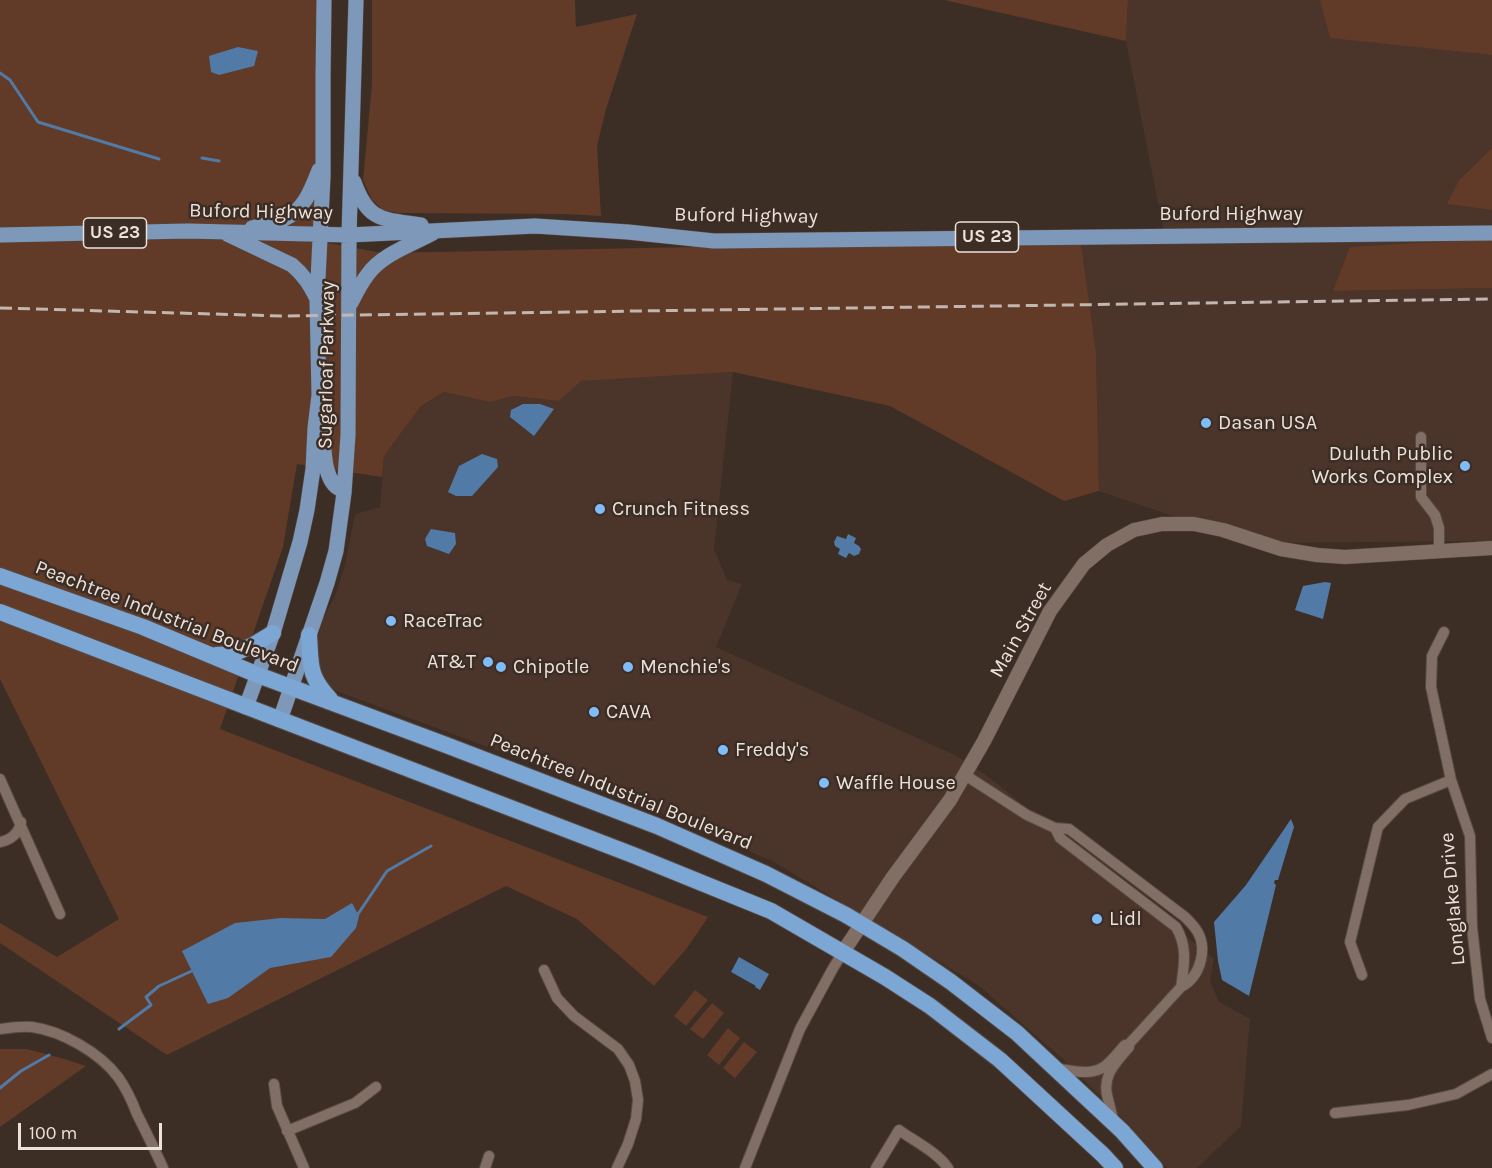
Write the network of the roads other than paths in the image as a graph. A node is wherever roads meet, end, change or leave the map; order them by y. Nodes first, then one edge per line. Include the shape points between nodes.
1 (324, 0) edge
2 (356, 0) edge
3 (323, 162) junction
4 (351, 169) junction
5 (438, 231) junction
6 (228, 233) junction
7 (1492, 233) edge
8 (0, 235) edge
9 (320, 235) junction
10 (349, 235) junction
11 (317, 300) junction
12 (349, 309) junction
13 (319, 395) junction
14 (1420, 437) dead end
15 (344, 490) junction
16 (1492, 548) edge
17 (1439, 550) junction
18 (0, 576) edge
19 (0, 612) edge
20 (1444, 632) dead end
21 (273, 633) junction
22 (309, 635) junction
23 (211, 655) junction
24 (258, 675) junction
25 (291, 687) junction
26 (333, 702) junction
27 (246, 707) junction
28 (280, 720) junction
29 (964, 775) junction
30 (0, 779) edge
31 (1451, 780) junction
32 (21, 822) junction
33 (1055, 828) junction
34 (0, 842) edge
35 (60, 914) dead end
36 (862, 924) junction
37 (843, 952) junction
38 (544, 970) dead end
39 (1362, 975) dead end
40 (1181, 987) junction
41 (0, 1029) edge
42 (1492, 1038) edge
43 (1129, 1044) junction
44 (1054, 1068) junction
45 (1492, 1074) edge
46 (274, 1084) dead end
47 (376, 1087) dead end
48 (1335, 1113) dead end
49 (1114, 1124) junction
50 (287, 1131) junction
51 (489, 1156) dead end
52 (163, 1168) edge
53 (304, 1168) edge
54 (485, 1168) edge
55 (617, 1168) edge
56 (745, 1168) edge
57 (876, 1168) edge
58 (948, 1168) edge
59 (1115, 1168) edge
60 (1155, 1168) edge

1 - 3 main road, Sugarloaf Parkway
2 - 4 main road, Sugarloaf Parkway
3 - 6 main road via 298,210 285,219
3 - 9 main road, Sugarloaf Parkway
4 - 5 main road via 360,200 369,211 381,218
4 - 10 main road, Sugarloaf Parkway
5 - 7 main road, Buford Highway / US 23 via 535,226 714,241
5 - 10 main road, Buford Highway / US 23
5 - 12 main road via 385,258 369,272
6 - 8 main road, Buford Highway / US 23
6 - 9 main road, Buford Highway / US 23
6 - 11 main road via 292,265 310,284
9 - 10 main road, Buford Highway / US 23
9 - 11 main road, Sugarloaf Parkway
10 - 12 main road, Sugarloaf Parkway
11 - 13 main road, Sugarloaf Parkway
12 - 15 main road, Sugarloaf Parkway
13 - 15 main road via 327,472 333,485
13 - 21 main road, Sugarloaf Parkway via 307,510
14 - 17 street via 1421,497 1435,515
15 - 22 main road, Sugarloaf Parkway via 336,551
16 - 17 street, Main Street
17 - 29 street, Main Street via 1317,555 1194,524 1162,524 1134,531 1107,545 1084,564 1050,611
18 - 23 highway, Peachtree Industrial Boulevard
19 - 27 highway
20 - 31 street, Longlake Drive via 1432,656 1431,687
21 - 23 highway via 233,654
21 - 24 main road, Sugarloaf Parkway
22 - 25 main road, Sugarloaf Parkway
22 - 26 highway via 312,672 318,687
23 - 24 highway, Peachtree Industrial Boulevard
24 - 25 highway, Peachtree Industrial Boulevard
24 - 27 main road, Sugarloaf Parkway
25 - 26 highway, Peachtree Industrial Boulevard
25 - 28 main road, Sugarloaf Parkway
26 - 36 highway, Peachtree Industrial Boulevard via 657,826 766,874
27 - 28 highway
28 - 37 highway via 771,911
29 - 33 street
29 - 36 street, Main Street
30 - 32 street
31 - 39 street via 1405,799 1378,826 1350,942
31 - 42 street, Longlake Drive via 1470,836 1472,927 1480,999
32 - 34 street via 15,835
32 - 35 street
33 - 40 street via 1060,838 1176,927 1184,946
33 - 40 street via 1069,830 1196,929 1201,942 1200,963 1192,978
36 - 37 street, Main Street
36 - 44 highway, Peachtree Industrial Boulevard via 951,982 1017,1033
37 - 56 street via 800,1029
37 - 59 highway via 930,1006 1000,1060
38 - 55 street via 557,998 618,1049 632,1073 638,1100 636,1119
40 - 43 street
41 - 52 street via 32,1027 52,1032 99,1059 117,1076 128,1094
43 - 44 street via 1105,1066 1092,1071
43 - 49 street via 1106,1078
44 - 49 highway, Peachtree Industrial Boulevard
45 - 48 street via 1456,1094 1408,1105
46 - 50 street
47 - 50 street via 355,1103
49 - 60 highway, Peachtree Industrial Boulevard
50 - 53 street
51 - 54 street
57 - 58 street via 899,1130

